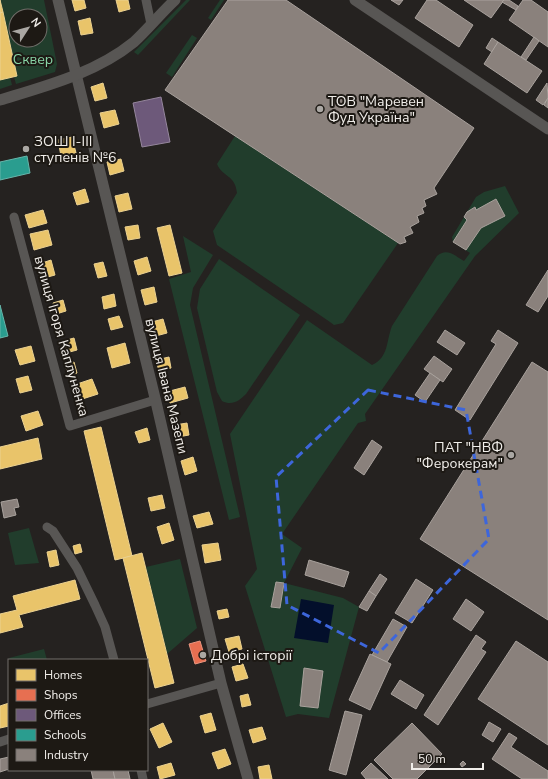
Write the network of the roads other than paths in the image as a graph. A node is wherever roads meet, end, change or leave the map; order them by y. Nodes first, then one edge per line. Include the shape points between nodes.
1 (58, 0) edge
2 (146, 0) edge
3 (175, 0) edge
4 (355, 0) edge
5 (151, 24) junction
6 (75, 75) junction
7 (0, 100) edge
8 (548, 129) edge
9 (14, 217) dead end
10 (155, 400) junction
11 (47, 527) dead end
12 (114, 659) edge
13 (221, 683) junction
14 (148, 704) edge
15 (248, 779) edge

1 - 6 street, вулиця Івана Мазепи
2 - 5 street
3 - 5 street
4 - 8 street
5 - 6 street via 117,54
6 - 7 street
6 - 10 street, вулиця Івана Мазепи
9 - 10 street, вулиця Ігоря Каплуненка via 70,426
10 - 13 street, вулиця Івана Мазепи
11 - 12 street via 53,531 77,568 105,627
13 - 14 street
13 - 15 street, вулиця Івана Мазепи

